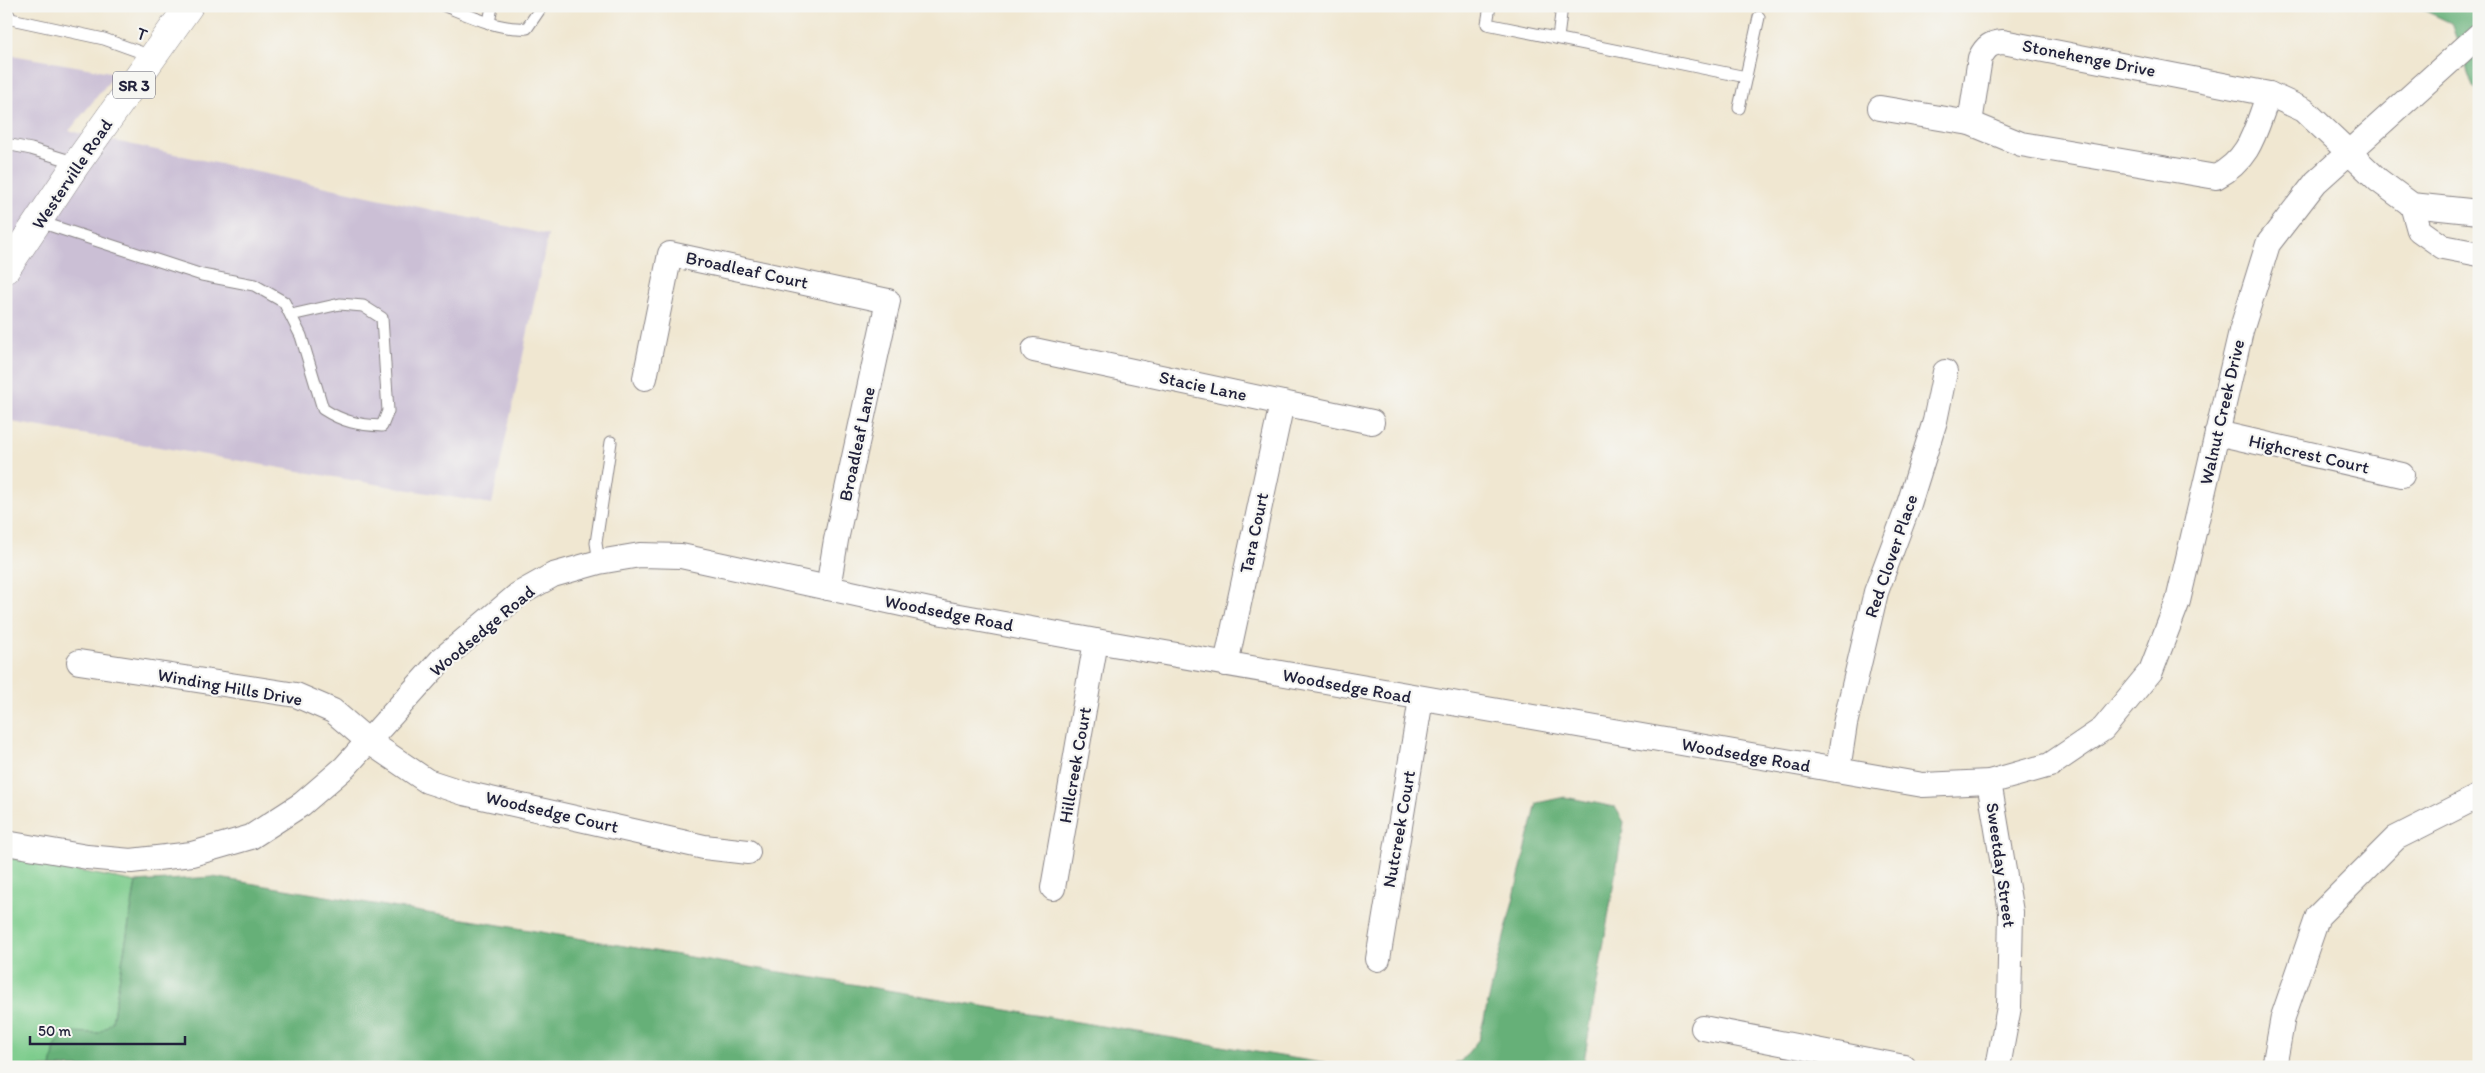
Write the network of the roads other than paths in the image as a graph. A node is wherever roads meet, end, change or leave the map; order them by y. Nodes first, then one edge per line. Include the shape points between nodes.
1 (189, 6) edge
2 (445, 6) edge
3 (492, 6) edge
4 (542, 6) edge
5 (1490, 6) edge
6 (1562, 6) edge
7 (6, 10) edge
8 (1759, 17) dead end
9 (489, 23) junction
10 (2479, 35) edge
11 (1558, 38) junction
12 (155, 57) junction
13 (1746, 77) junction
14 (2269, 94) junction
15 (1739, 108) dead end
16 (1880, 108) dead end
17 (1970, 123) junction
18 (6, 144) edge
19 (2350, 151) junction
20 (77, 163) junction
21 (2412, 205) junction
22 (2479, 212) edge
23 (40, 222) junction
24 (2479, 254) edge
25 (6, 269) edge
26 (888, 301) joint
27 (291, 315) junction
28 (1034, 350) dead end
29 (1945, 372) dead end
30 (645, 378) dead end
31 (1282, 403) junction
32 (1372, 422) dead end
33 (2217, 433) junction
34 (611, 442) dead end
35 (2402, 476) dead end
36 (599, 562) junction
37 (828, 588) junction
38 (1096, 641) junction
39 (79, 662) dead end
40 (1226, 664) junction
41 (1421, 699) junction
42 (368, 741) junction
43 (1838, 770) junction
44 (1989, 782) junction
45 (2479, 796) edge
46 (6, 843) edge
47 (748, 852) dead end
48 (1053, 888) dead end
49 (1378, 959) dead end
50 (1703, 1028) dead end
51 (1904, 1067) edge
52 (1998, 1067) edge
53 (2274, 1067) edge

1 - 12 main road, Westerville Road / SR 3
2 - 9 lane
3 - 9 lane
4 - 9 lane via 527,28
5 - 11 lane via 1487,24
6 - 11 lane
7 - 12 lane, T via 11,19 104,39
8 - 13 lane
10 - 19 street, Walnut Creek Drive
11 - 13 lane
12 - 20 main road, Westerville Road / SR 3
13 - 15 lane
14 - 17 street via 2245,155 2233,168 2216,177 2020,144
14 - 17 street, Stonehenge Drive via 2013,44 1993,43 1980,58
14 - 19 street, Stonehenge Drive via 2304,110
16 - 17 street
18 - 20 lane
19 - 21 street, Stonehenge Drive via 2378,180
19 - 33 street, Walnut Creek Drive via 2316,182 2268,244 2241,331
20 - 23 main road, Westerville Road / SR 3
21 - 22 street
21 - 24 street via 2419,230 2442,247
23 - 25 main road, Westerville Road / SR 3
23 - 27 lane via 202,275 254,285 284,302
26 - 30 street, Broadleaf Court via 670,254
26 - 37 street, Broadleaf Lane
27 - 27 lane via 301,336 323,409 358,426 382,426 388,411 382,318 363,306 340,304
28 - 31 street, Stacie Lane
29 - 43 street, Red Clover Place via 1935,421 1909,504 1876,592 1845,724
31 - 32 street, Stacie Lane
31 - 40 street, Tara Court
33 - 35 street, Highcrest Court
33 - 44 street, Walnut Creek Drive via 2178,601 2151,671 2103,729 2050,765
34 - 36 lane via 596,543
36 - 37 street, Woodsedge Road via 640,555 681,556
36 - 42 street, Woodsedge Road via 553,575 519,594 442,659
37 - 38 street, Woodsedge Road
38 - 40 street, Woodsedge Road
38 - 48 street, Hillcreek Court
39 - 42 street, Winding Hills Drive via 296,695 333,711
40 - 41 street, Woodsedge Road
41 - 43 street, Woodsedge Road
41 - 49 street, Nutcreek Court
42 - 46 street, Woodsedge Road via 345,767 302,804 251,838 192,854 131,861 87,858
42 - 47 street, Woodsedge Court via 427,781 464,793 704,847
43 - 44 street, Woodsedge Road via 1923,785
44 - 52 street, Sweetday Street via 2011,912 2009,1007
45 - 53 street via 2396,838 2318,916 2283,1017
50 - 51 street

